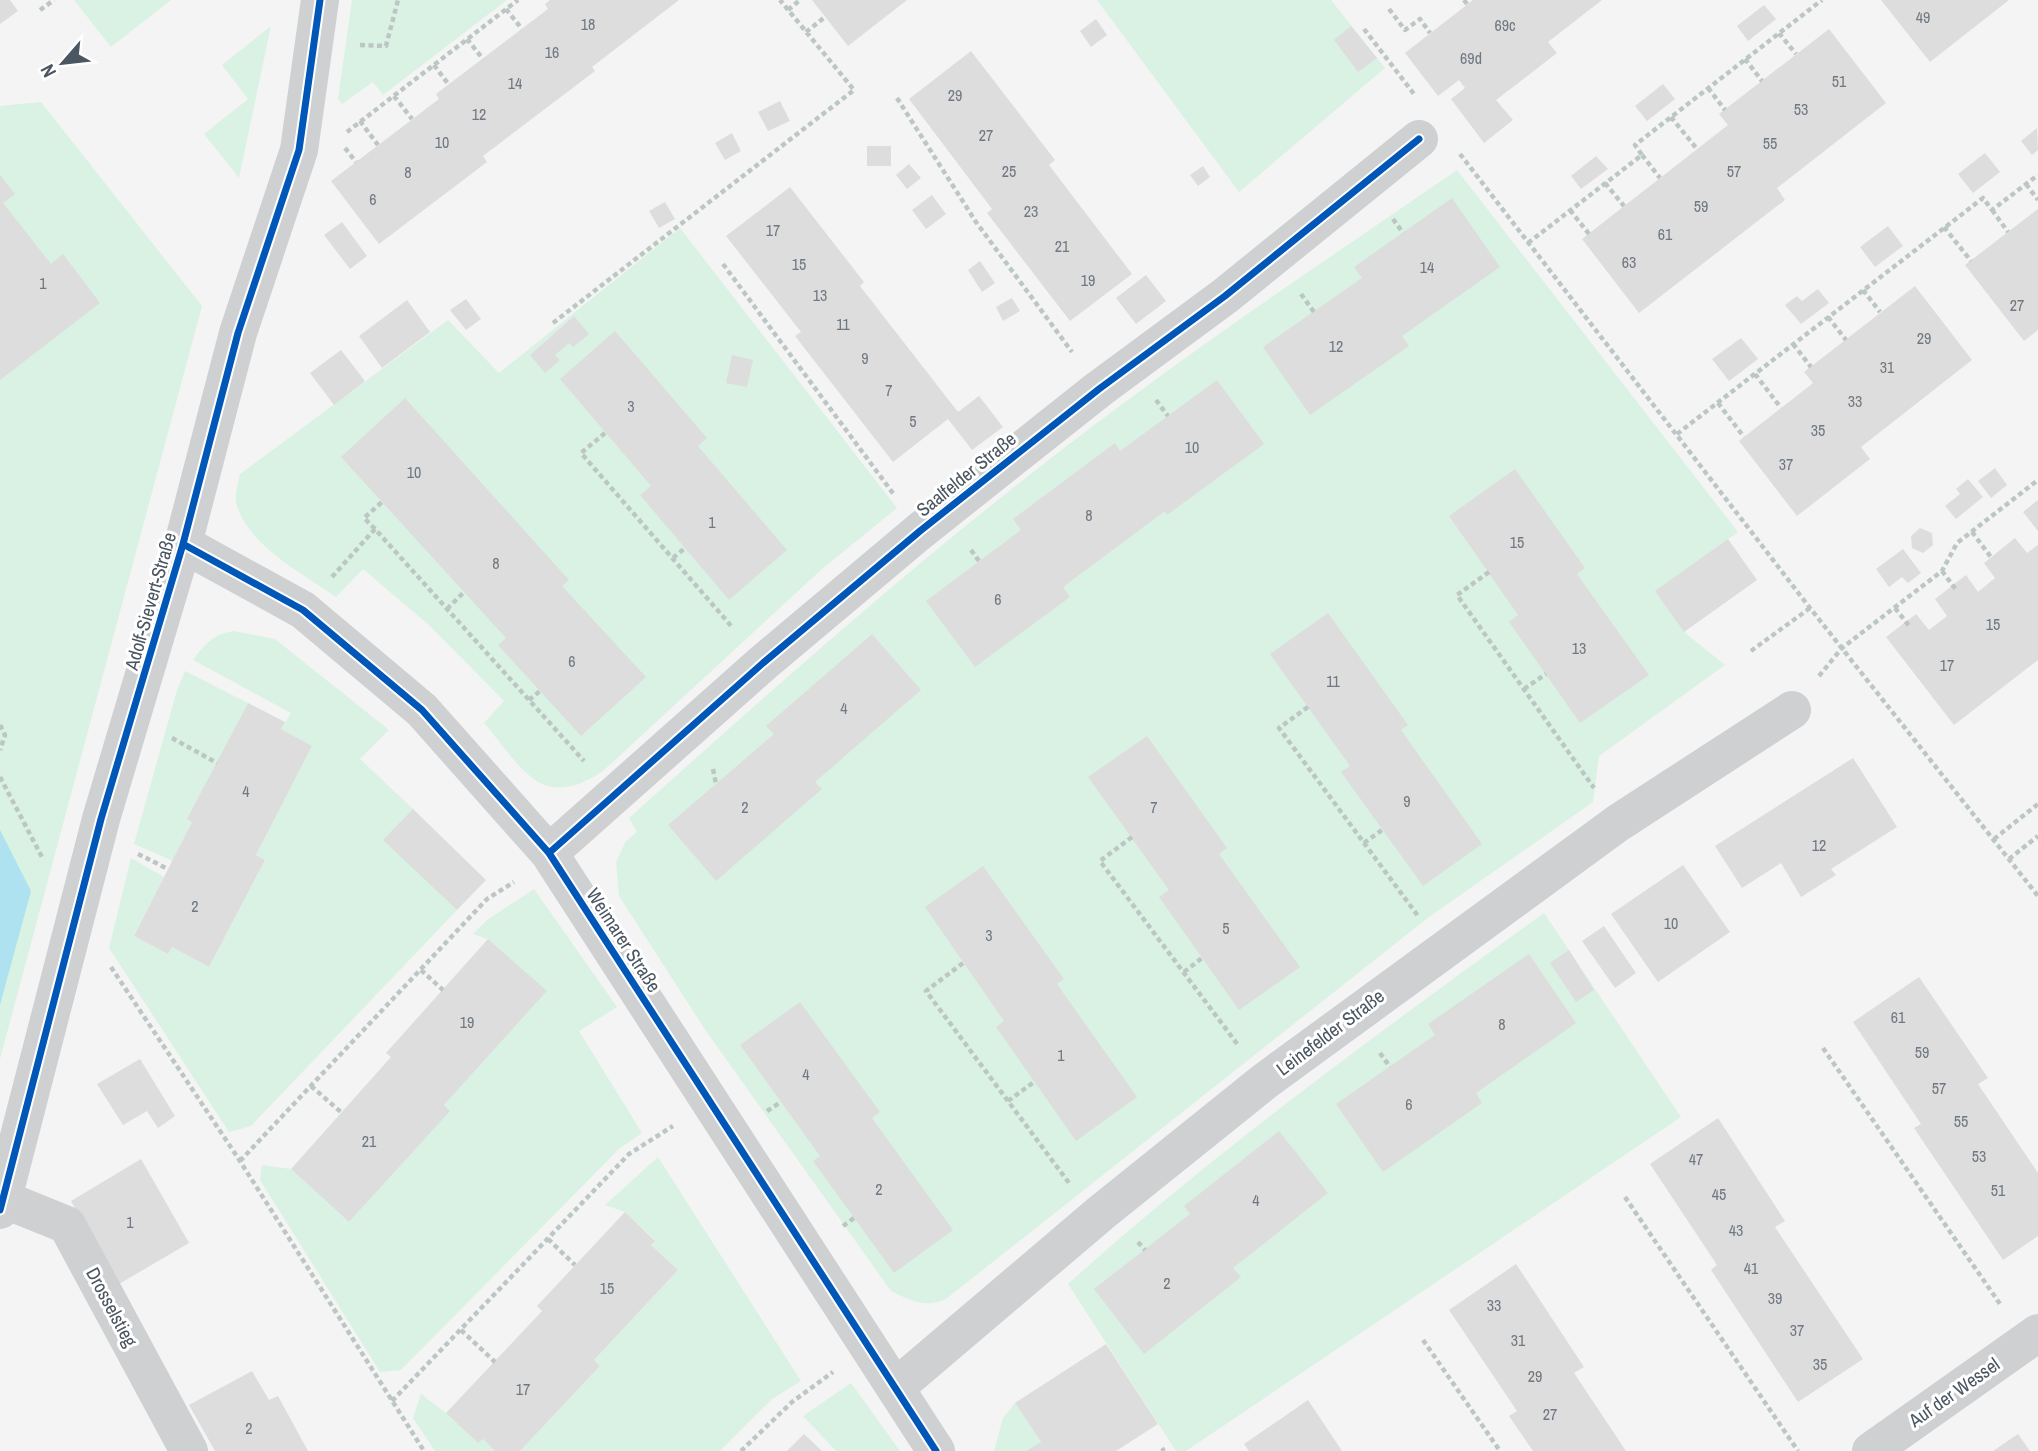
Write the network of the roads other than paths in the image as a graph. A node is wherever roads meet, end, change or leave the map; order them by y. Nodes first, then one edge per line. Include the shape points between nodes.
1 (320, 0) edge
2 (1419, 139) dead end
3 (183, 544) junction
4 (1791, 710) dead end
5 (549, 853) junction
6 (2, 1205) edge
7 (2032, 1337) edge
8 (895, 1388) junction
9 (189, 1451) edge
10 (936, 1451) edge
11 (1871, 1451) edge

1 - 3 street, Adolf-Sievert-Straße via 299,150 239,333
2 - 5 street, Saalfelder Straße via 920,531
3 - 5 street, Weimarer Straße via 303,610 422,710
3 - 6 street, Adolf-Sievert-Straße via 76,914
4 - 8 street, Leinefelder Straße via 1618,823 1265,1081
5 - 8 street, Weimarer Straße
6 - 9 street, Drosselstieg via 68,1225
7 - 11 street, Auf der Wessel
8 - 10 street, Weimarer Straße

